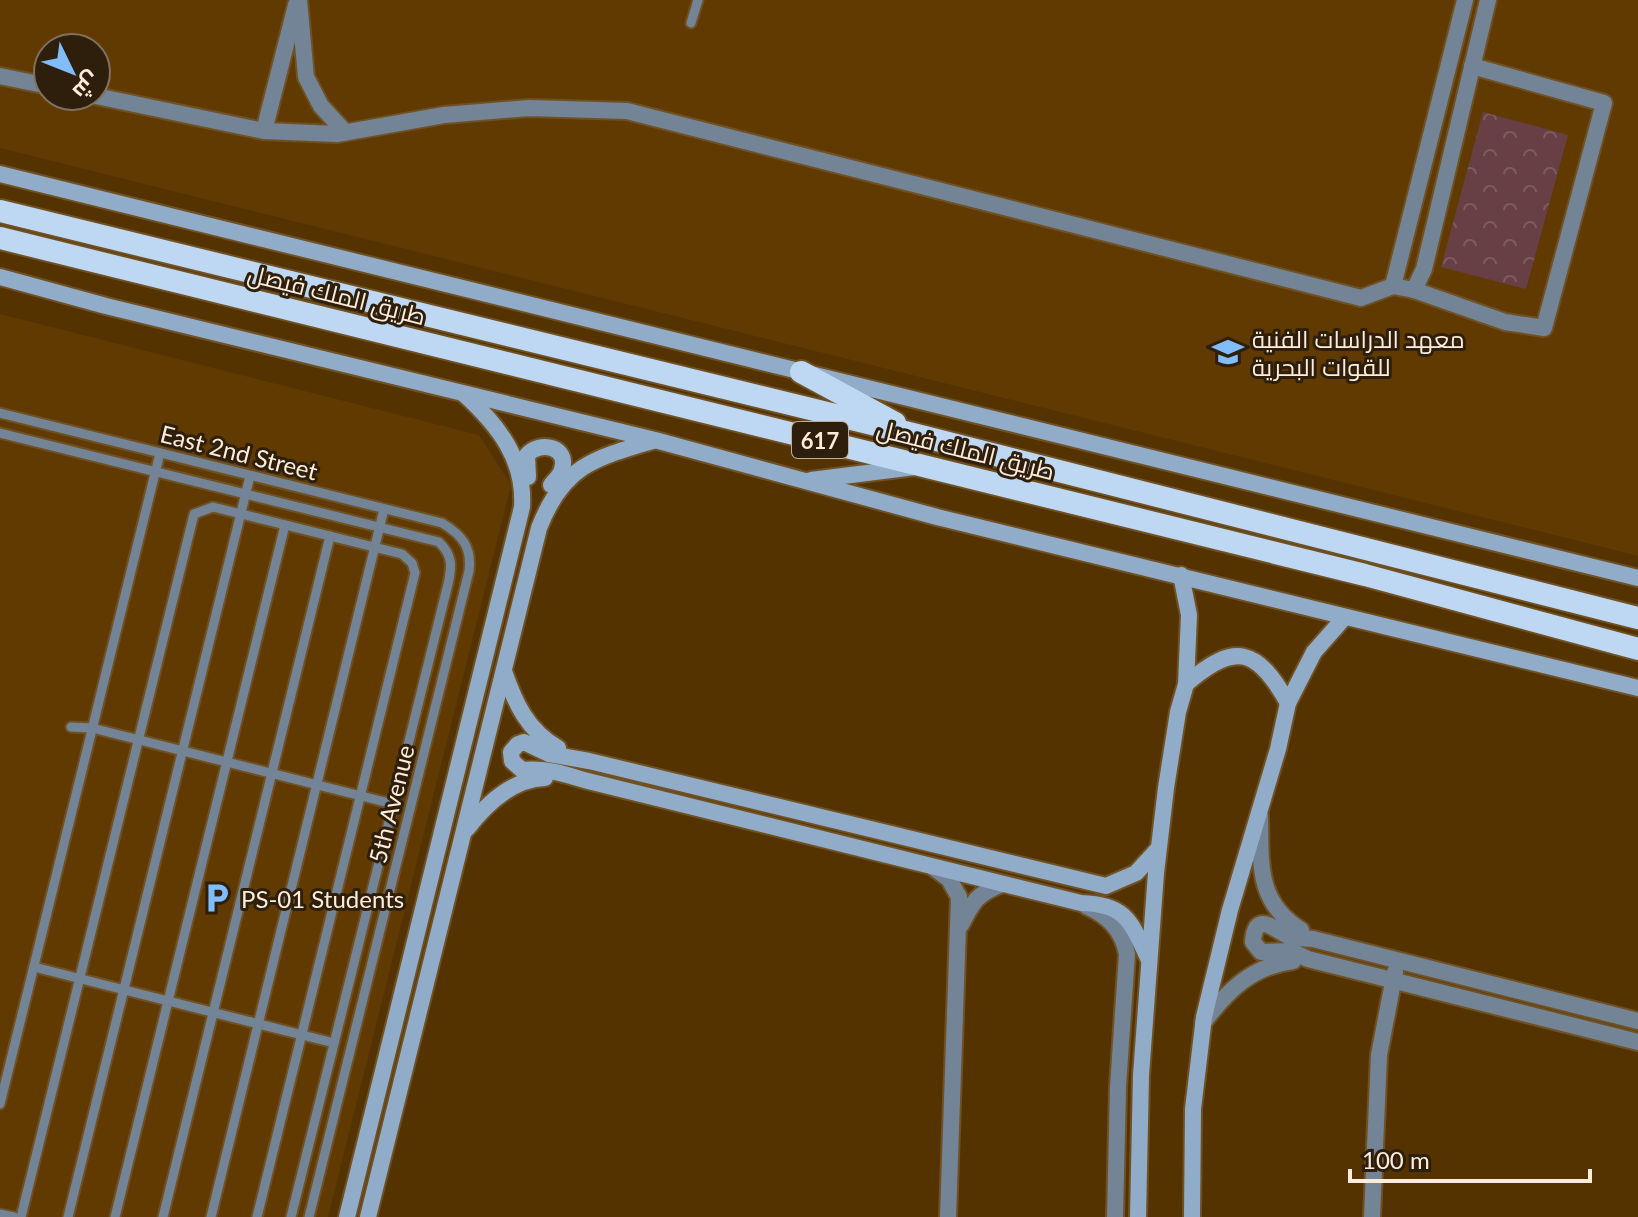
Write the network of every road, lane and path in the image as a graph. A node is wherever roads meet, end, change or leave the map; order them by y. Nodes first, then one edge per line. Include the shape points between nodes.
1 (298, 0) edge
2 (698, 0) edge
3 (1465, 0) edge
4 (1488, 0) edge
5 (691, 23) dead end
6 (1472, 66) junction
7 (0, 76) edge
8 (32, 83) edge
9 (112, 99) edge
10 (264, 131) junction
11 (345, 132) junction
12 (0, 174) edge
13 (0, 211) edge
14 (0, 238) edge
15 (0, 277) edge
16 (1393, 286) junction
17 (1414, 290) junction
18 (801, 372) junction
19 (463, 392) junction
20 (0, 413) edge
21 (0, 433) edge
22 (913, 434) junction
23 (655, 440) junction
24 (160, 453) junction
25 (926, 466) junction
26 (155, 472) junction
27 (250, 476) junction
28 (801, 481) junction
29 (245, 494) junction
30 (384, 509) junction
31 (241, 513) junction
32 (519, 523) junction
33 (285, 525) junction
34 (380, 528) junction
35 (539, 528) junction
36 (330, 536) junction
37 (463, 540) joint
38 (375, 547) junction
39 (451, 556) joint
40 (1181, 575) junction
41 (1638, 578) edge
42 (1344, 618) junction
43 (1638, 618) edge
44 (1638, 649) edge
45 (504, 670) junction
46 (1186, 684) junction
47 (1638, 688) edge
48 (1288, 703) junction
49 (71, 727) dead end
50 (92, 728) junction
51 (139, 740) junction
52 (183, 751) junction
53 (589, 761) junction
54 (227, 762) junction
55 (272, 773) junction
56 (584, 780) junction
57 (317, 784) junction
58 (361, 795) junction
59 (393, 804) junction
60 (1260, 807) junction
61 (463, 833) junction
62 (1158, 849) junction
63 (932, 866) junction
64 (1002, 884) junction
65 (1081, 903) junction
66 (960, 926) junction
67 (1313, 939) junction
68 (1148, 958) junction
69 (1308, 959) junction
70 (1397, 960) junction
71 (34, 967) junction
72 (80, 979) junction
73 (1394, 980) junction
74 (124, 990) junction
75 (168, 1001) junction
76 (213, 1012) junction
77 (1638, 1021) edge
78 (1203, 1023) junction
79 (258, 1024) junction
80 (302, 1035) junction
81 (1638, 1042) edge
82 (334, 1043) junction
83 (0, 1104) edge
84 (0, 1214) edge
85 (14, 1217) edge
86 (21, 1217) edge
87 (68, 1217) edge
88 (115, 1217) edge
89 (163, 1217) edge
90 (211, 1217) edge
91 (257, 1217) edge
92 (291, 1217) edge
93 (309, 1217) edge
94 (347, 1217) edge
95 (368, 1217) edge
96 (948, 1217) edge
97 (1115, 1217) edge
98 (1138, 1217) edge
99 (1192, 1217) edge
100 (1372, 1217) edge

1 - 10 street
1 - 11 street via 306,77 321,106
2 - 5 lane
3 - 16 street
4 - 6 street
6 - 17 street via 1424,269
6 - 17 street via 1604,103 1544,328 1505,322
7 - 8 street
9 - 10 street
10 - 11 street
11 - 16 street via 458,113 529,108 627,111 1361,298
12 - 18 main road
13 - 22 highway, طريق الملك فيصل / 617
14 - 25 highway, طريق الملك فيصل / 617
15 - 19 main road
16 - 17 street
18 - 22 highway
18 - 41 main road
19 - 23 main road
19 - 32 main road via 486,414 514,455 522,491
20 - 24 lane, East 2nd Street
21 - 26 lane, East 2nd Street
22 - 43 highway, طريق الملك فيصل / 617
23 - 28 main road
23 - 35 main road via 578,470 555,495
24 - 26 lane
24 - 27 lane, East 2nd Street
25 - 28 main road
25 - 44 highway, طريق الملك فيصل / 617
26 - 29 lane, East 2nd Street
26 - 50 lane
27 - 29 lane
27 - 30 lane, East 2nd Street
28 - 40 main road
29 - 31 lane
29 - 34 lane, East 2nd Street
30 - 34 lane
30 - 37 lane, East 2nd Street via 442,523
31 - 33 lane
31 - 51 lane via 213,507 194,514
31 - 52 lane
32 - 35 main road via 529,487 527,455 548,446 563,464 543,498
32 - 94 main road
33 - 36 lane
33 - 54 lane
34 - 38 lane
34 - 39 lane, East 2nd Street via 439,542
35 - 45 main road
36 - 38 lane
36 - 55 lane
37 - 93 lane, 5th Avenue via 471,559 469,571
38 - 57 lane
38 - 58 lane via 402,554 415,573
39 - 59 lane, 5th Avenue
40 - 42 main road
40 - 46 main road via 1189,615
42 - 47 main road
42 - 48 main road via 1314,652
45 - 53 main road via 519,709 535,731
45 - 61 main road
46 - 48 main road via 1222,658 1239,655 1263,666
46 - 62 main road
48 - 60 main road
49 - 50 lane
50 - 51 lane
50 - 71 lane
51 - 52 lane
51 - 72 lane
52 - 54 lane
52 - 74 lane
53 - 56 main road via 549,754 524,742 511,752 518,768 553,770
53 - 62 main road via 1096,885 1122,882
54 - 55 lane
54 - 75 lane
55 - 57 lane
55 - 76 lane
56 - 61 main road via 534,778 518,784 487,805
56 - 63 main road
57 - 58 lane
57 - 79 lane
58 - 59 lane
58 - 80 lane
59 - 82 lane, 5th Avenue
60 - 67 street via 1263,882 1287,922
60 - 78 main road
61 - 95 main road
62 - 68 main road
63 - 64 main road
63 - 66 street via 955,888
64 - 65 main road
64 - 66 street via 972,901
65 - 68 main road via 1116,909 1134,929
65 - 97 street via 1105,915 1124,940 1127,954
66 - 96 street
67 - 69 street
67 - 69 street via 1286,935 1271,924 1256,929 1253,936 1261,952 1291,951
67 - 70 street
68 - 98 main road
69 - 73 street
69 - 78 street via 1276,963 1245,977
70 - 73 street
70 - 77 street
71 - 72 lane
71 - 83 lane
72 - 74 lane
72 - 86 lane
73 - 81 street
73 - 100 street via 1379,1055
74 - 75 lane
74 - 87 lane
75 - 76 lane
75 - 88 lane
76 - 79 lane
76 - 89 lane
78 - 99 main road via 1193,1109
79 - 80 lane
79 - 90 lane
80 - 82 lane
80 - 91 lane
82 - 92 lane, 5th Avenue
84 - 85 lane

